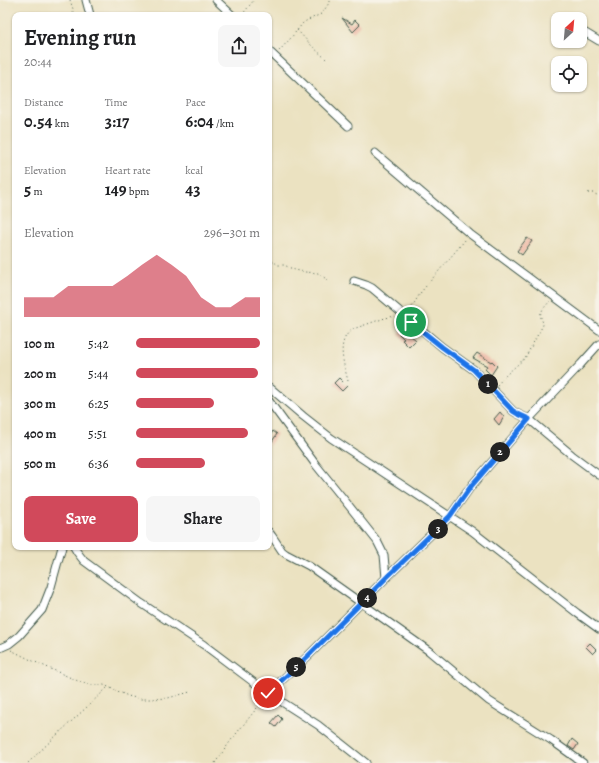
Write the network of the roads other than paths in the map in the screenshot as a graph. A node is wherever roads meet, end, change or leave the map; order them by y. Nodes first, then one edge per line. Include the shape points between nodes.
1 (216, 0) edge
2 (85, 1) edge
3 (89, 12) edge
4 (229, 12) edge
5 (587, 34) edge
6 (599, 41) edge
7 (272, 54) edge
8 (348, 126) dead end
9 (375, 153) dead end
10 (354, 280) dead end
11 (599, 330) edge
12 (599, 344) edge
13 (272, 390) edge
14 (272, 405) edge
15 (529, 419) junction
16 (599, 475) edge
17 (450, 516) junction
18 (272, 536) edge
19 (61, 550) edge
20 (76, 550) edge
21 (386, 578) junction
22 (361, 604) junction
23 (599, 629) edge
24 (2, 647) edge
25 (268, 693) junction
26 (366, 763) edge
27 (583, 763) edge

1 - 4 street
2 - 3 street
5 - 6 street
7 - 8 street
9 - 11 street via 470,234
10 - 15 street via 372,288 442,347 474,370 513,411
12 - 15 street
13 - 17 street via 331,438
14 - 21 street via 377,541 384,555
15 - 16 street
15 - 17 street via 472,485
17 - 21 street
17 - 23 street
18 - 22 street via 282,551 309,566
19 - 24 street via 42,610 20,636
20 - 25 street via 84,561
21 - 22 street
22 - 25 street
22 - 27 street via 429,651 489,701
25 - 26 street via 318,725

